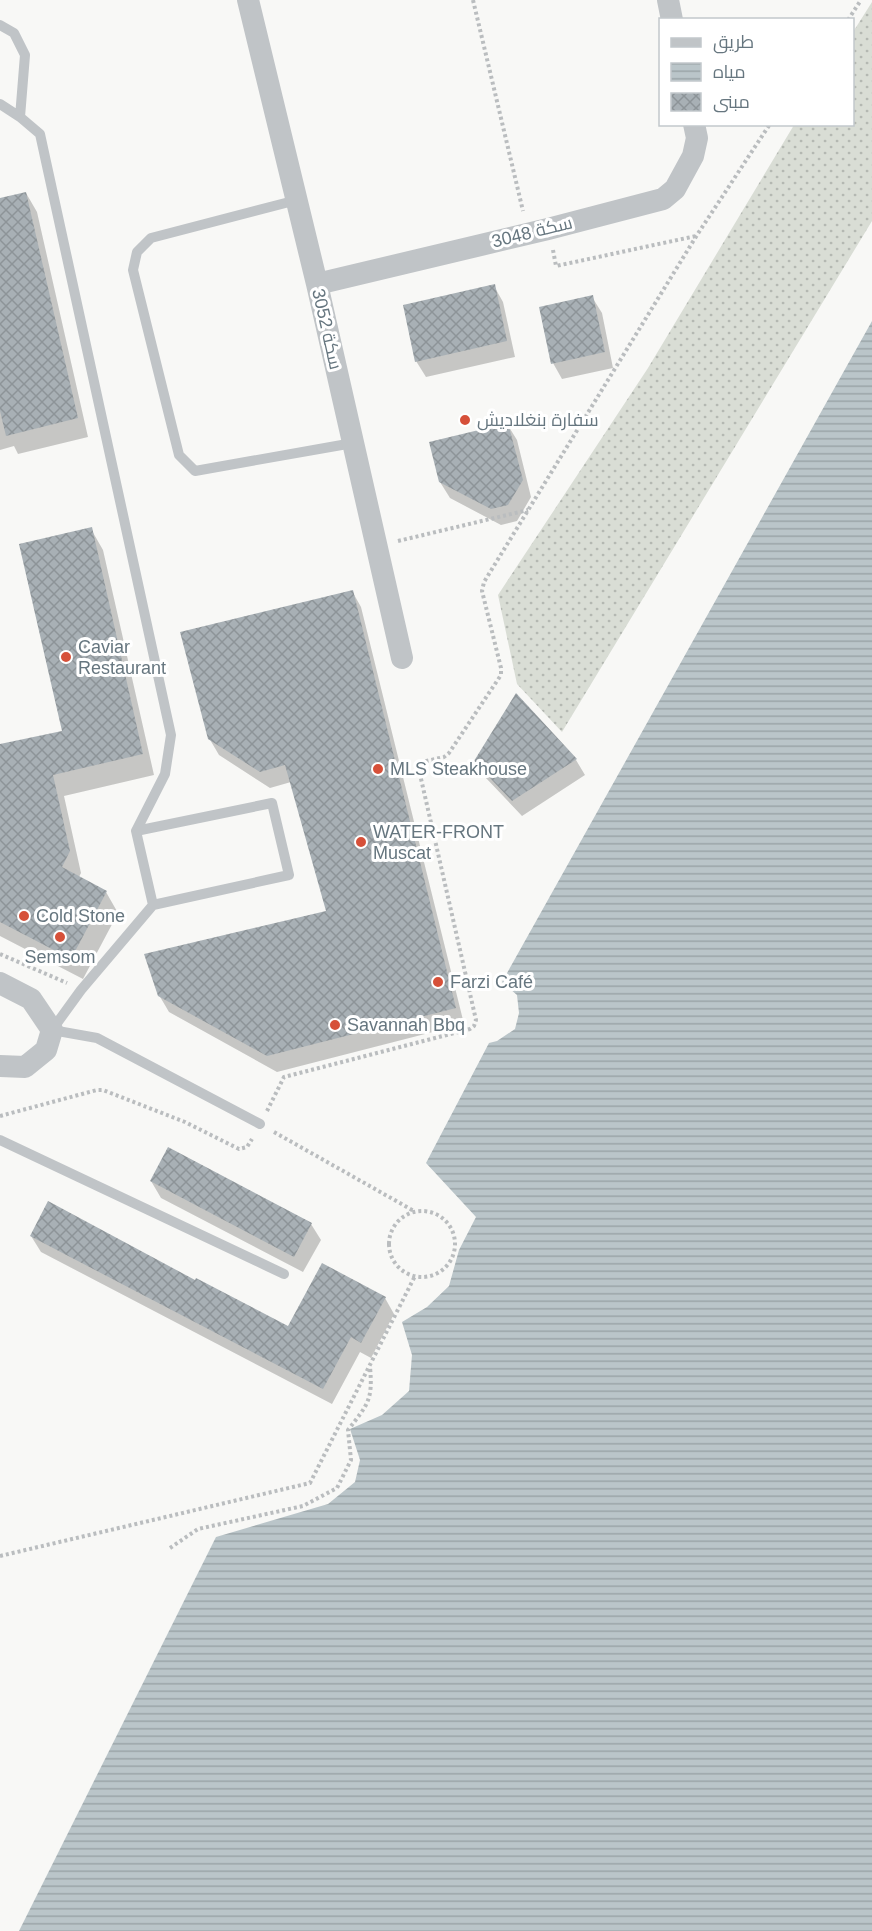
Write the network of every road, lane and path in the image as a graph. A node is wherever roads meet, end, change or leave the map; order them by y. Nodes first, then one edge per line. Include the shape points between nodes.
1 (248, 0) edge
2 (473, 0) edge
3 (668, 0) edge
4 (861, 0) edge
5 (672, 18) edge
6 (849, 18) edge
7 (0, 25) edge
8 (0, 104) edge
9 (20, 117) junction
10 (694, 126) edge
11 (769, 126) edge
12 (297, 200) junction
13 (548, 229) junction
14 (697, 236) junction
15 (317, 284) junction
16 (353, 443) junction
17 (528, 510) junction
18 (376, 547) junction
19 (402, 658) dead end
20 (136, 831) junction
21 (153, 905) junction
22 (0, 954) edge
23 (0, 982) edge
24 (81, 990) junction
25 (52, 1030) junction
26 (0, 1066) edge
27 (0, 1116) edge
28 (260, 1124) junction
29 (0, 1140) edge
30 (415, 1212) junction
31 (284, 1274) dead end
32 (415, 1276) junction
33 (369, 1366) junction
34 (170, 1548) dead end
35 (0, 1556) edge

1 - 12 street, سكة 3052
2 - 13 path via 522,212 545,208
3 - 5 street
4 - 6 path
7 - 9 lane via 14,33 25,55
8 - 9 lane
9 - 20 lane via 40,134 171,735 165,774
10 - 13 street, سكة 3048 via 697,138 693,156 675,189 663,199
11 - 14 path
12 - 15 street, سكة 3052
12 - 16 lane via 151,238 136,252 134,270 179,455 195,471
13 - 14 path via 556,266
13 - 15 street, سكة 3048
14 - 17 path
15 - 16 street, سكة 3052
16 - 18 street, سكة 3052
17 - 18 path
17 - 28 path via 482,591 501,675 449,753 422,762 419,770 476,1020 474,1026 284,1077
18 - 19 street, سكة 3052
20 - 21 lane
20 - 21 lane via 272,803 289,875
21 - 24 lane
22 - 24 path
23 - 25 street via 31,999
24 - 25 lane
25 - 26 street via 46,1050 25,1067
25 - 28 lane via 97,1038
27 - 28 path via 103,1090 185,1122 239,1149 247,1147
28 - 30 path
29 - 31 lane
30 - 32 path via 396,1223 389,1244 396,1264
30 - 32 path via 436,1214 445,1220 454,1238 451,1259 444,1268 425,1277
32 - 33 path
33 - 34 path via 372,1389 365,1408 348,1430 351,1460 337,1488 303,1506 198,1529
33 - 35 path via 310,1483

